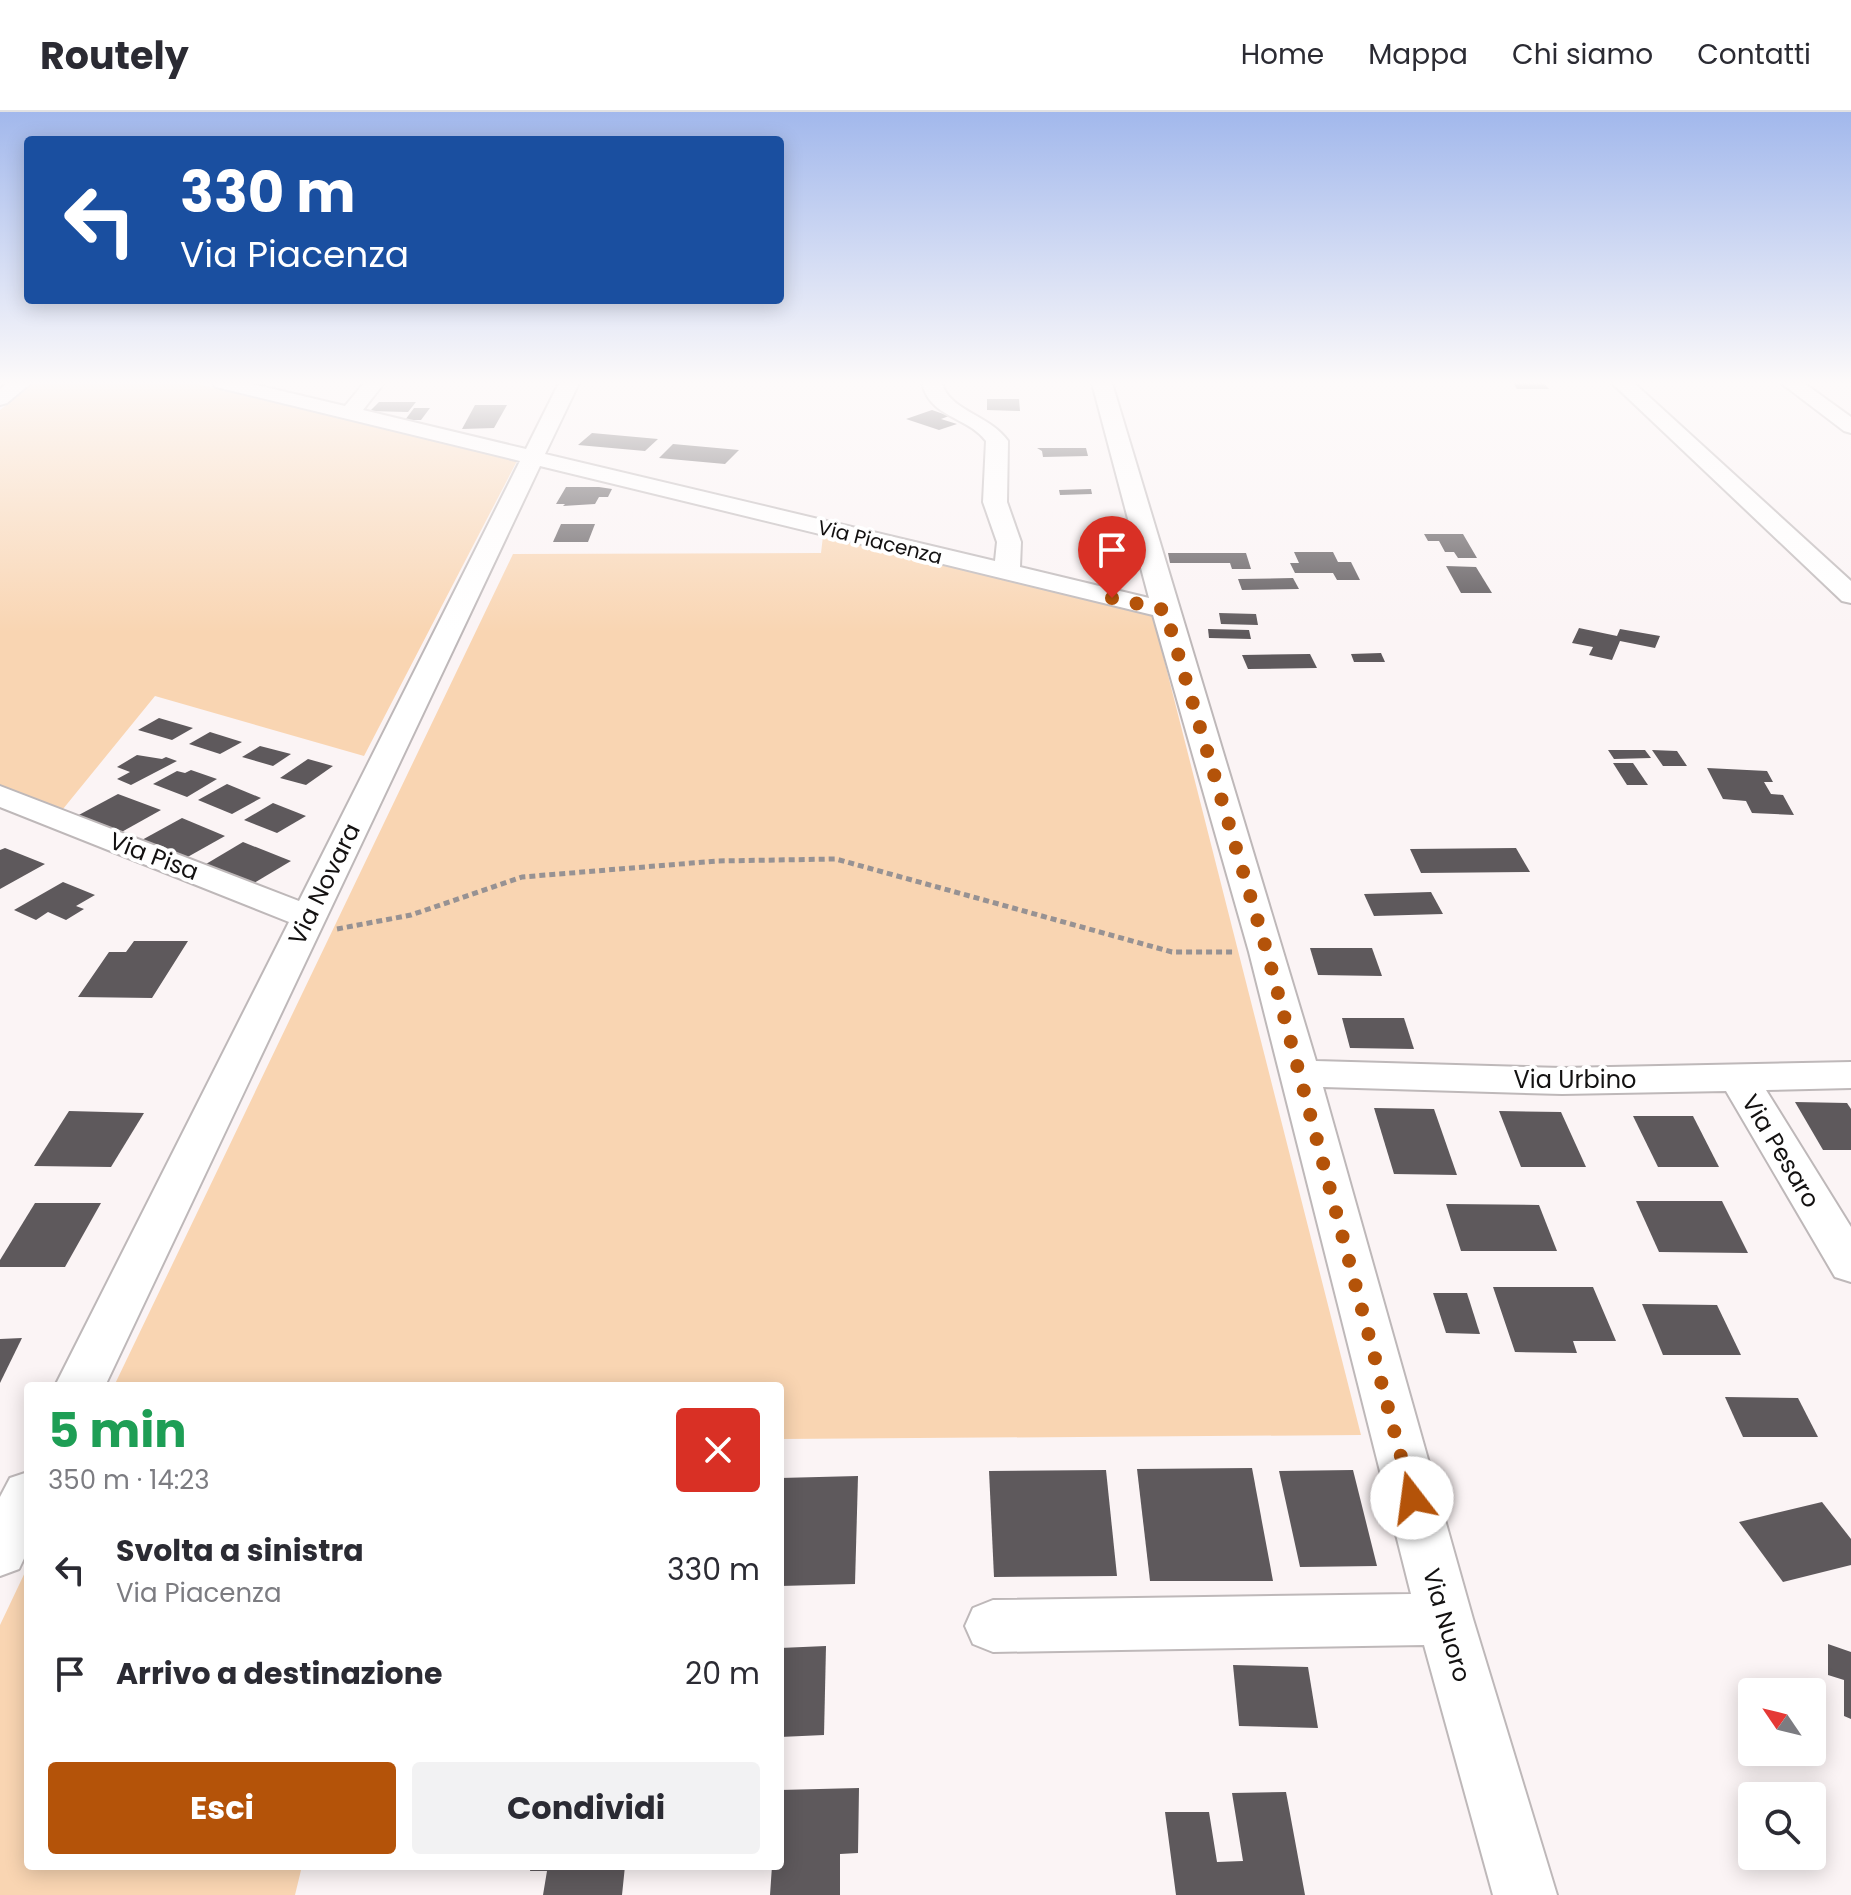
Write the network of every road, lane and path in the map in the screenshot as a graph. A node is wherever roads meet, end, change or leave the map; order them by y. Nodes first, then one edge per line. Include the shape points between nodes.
1 (529, 466) edge
2 (572, 466) edge
3 (996, 466) edge
4 (1125, 466) edge
5 (1712, 466) edge
6 (1007, 572) junction
7 (1851, 595) edge
8 (1165, 610) junction
9 (0, 796) edge
10 (304, 925) junction
11 (1267, 952) junction
12 (1298, 1073) junction
13 (1851, 1075) edge
14 (1738, 1077) junction
15 (1851, 1265) edge
16 (82, 1382) edge
17 (24, 1502) edge
18 (0, 1552) edge
19 (1445, 1619) junction
20 (993, 1626) dead end
21 (1525, 1895) edge

1 - 10 street, Via Novara
2 - 6 street, Via Piacenza
3 - 6 street via 995,502 1009,542
4 - 8 street, Via Nuoro
5 - 7 street
6 - 8 street, Via Piacenza
8 - 11 street, Via Nuoro
9 - 10 street, Via Pisa
10 - 11 path via 354,928 411,915 522,877 717,861 836,859 1172,952
10 - 16 street, Via Novara
11 - 12 street, Via Nuoro
12 - 14 street, Via Urbino via 1562,1081
12 - 19 street, Via Nuoro
13 - 14 street, Via Urbino
14 - 15 street, Via Pesaro
17 - 18 street
19 - 20 street
19 - 21 street, Via Nuoro

